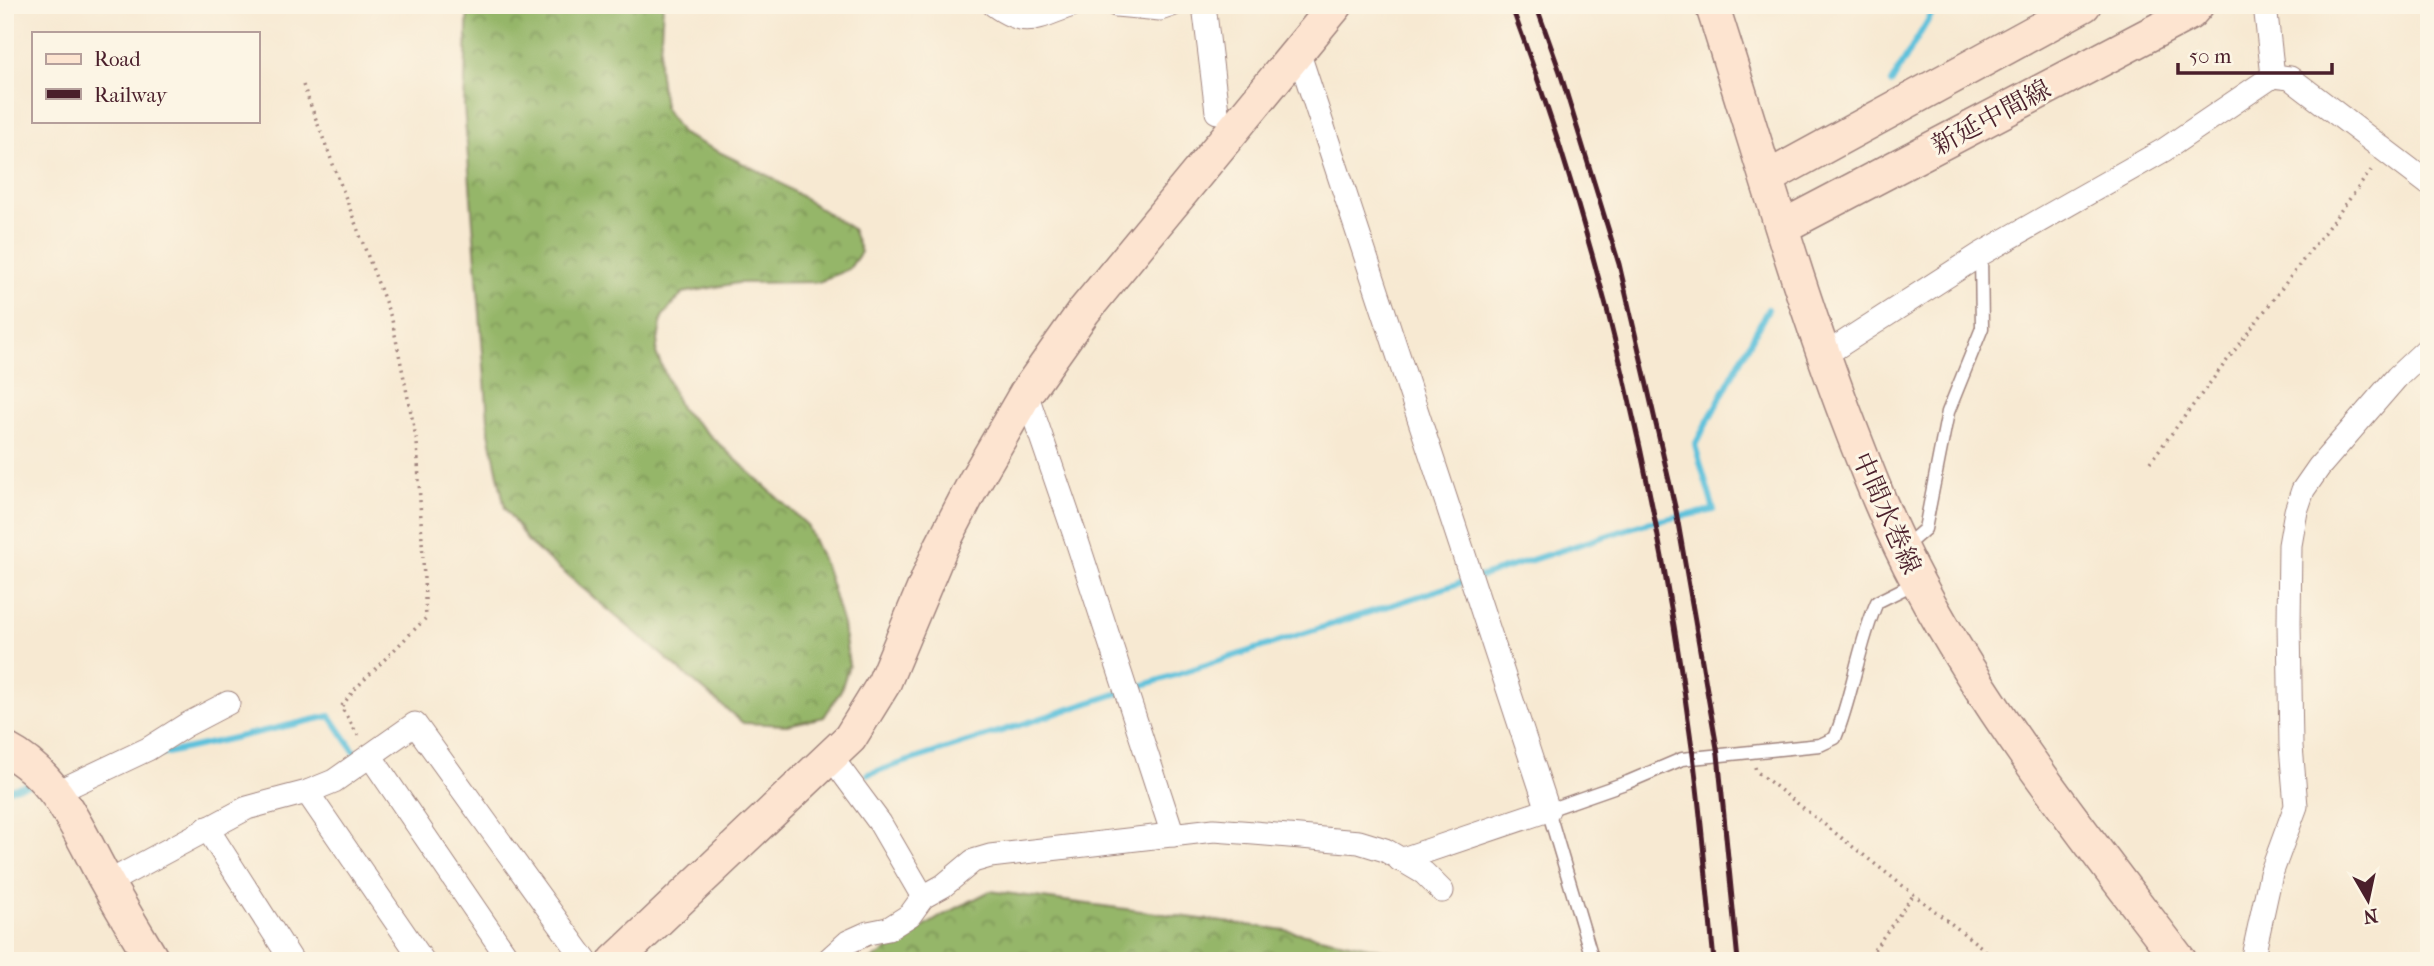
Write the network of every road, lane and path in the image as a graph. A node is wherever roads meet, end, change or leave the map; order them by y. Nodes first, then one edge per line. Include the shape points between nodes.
1 (994, 5) edge
2 (1072, 5) edge
3 (1116, 5) edge
4 (1172, 5) edge
5 (1205, 5) edge
6 (1336, 5) edge
7 (1712, 5) edge
8 (2084, 5) edge
9 (2197, 5) edge
10 (2265, 5) edge
11 (1298, 51) junction
12 (2273, 76) junction
13 (303, 85) dead end
14 (1217, 112) dead end
15 (2386, 151) junction
16 (1767, 177) junction
17 (2429, 184) edge
18 (1782, 227) junction
19 (1981, 254) junction
20 (2429, 347) edge
21 (1823, 356) junction
22 (1026, 393) junction
23 (2150, 462) dead end
24 (1902, 549) junction
25 (1917, 582) junction
26 (228, 703) dead end
27 (5, 749) edge
28 (1749, 752) junction
29 (371, 757) junction
30 (831, 757) junction
31 (57, 792) junction
32 (307, 792) junction
33 (1548, 810) junction
34 (207, 828) junction
35 (1173, 835) junction
36 (1400, 860) junction
37 (107, 883) junction
38 (1442, 891) dead end
39 (1914, 894) junction
40 (923, 897) junction
41 (153, 961) edge
42 (292, 961) edge
43 (423, 961) edge
44 (510, 961) edge
45 (586, 961) edge
46 (615, 961) edge
47 (827, 961) edge
48 (1593, 961) edge
49 (1866, 961) edge
50 (1999, 961) edge
51 (2180, 961) edge
52 (2252, 961) edge

1 - 2 street via 1011,18 1030,20
3 - 4 street via 1160,9
5 - 14 street
6 - 11 main road
7 - 16 main road, 中間水巻線
8 - 16 main road, 新延中間線
9 - 18 main road, 新延中間線 via 2190,13
10 - 12 street
11 - 22 main road via 1092,300
11 - 33 street
12 - 15 street via 2290,78
12 - 19 street via 2164,150
13 - 29 path via 392,320 417,442 426,618 341,707
15 - 17 street
15 - 23 path
16 - 18 main road, 中間水巻線
18 - 21 main road, 中間水巻線
19 - 21 street
19 - 24 lane via 1982,328 1948,412 1926,529
20 - 52 street via 2319,467 2295,511 2289,623 2295,806 2271,874
21 - 24 main road, 中間水巻線
22 - 30 main road via 941,547 884,683 850,738
22 - 35 street
24 - 25 main road, 中間水巻線
25 - 28 lane via 1877,602 1835,738 1820,745
25 - 51 main road, 中間水巻線 via 1956,652 2055,796
26 - 31 street via 148,749
27 - 31 main road
28 - 33 lane via 1682,759
28 - 39 path via 1756,771
29 - 32 street
29 - 44 street
29 - 45 street via 415,724
30 - 40 street via 880,823
30 - 46 main road
31 - 37 main road
32 - 34 street via 247,807
32 - 43 street
33 - 36 street
33 - 48 lane
34 - 37 street
34 - 42 street
35 - 36 street via 1214,830 1359,842
35 - 40 street via 990,856 974,861
36 - 38 street via 1424,873
37 - 41 main road
39 - 49 path
39 - 50 path
40 - 47 street via 910,915 888,929 848,942

